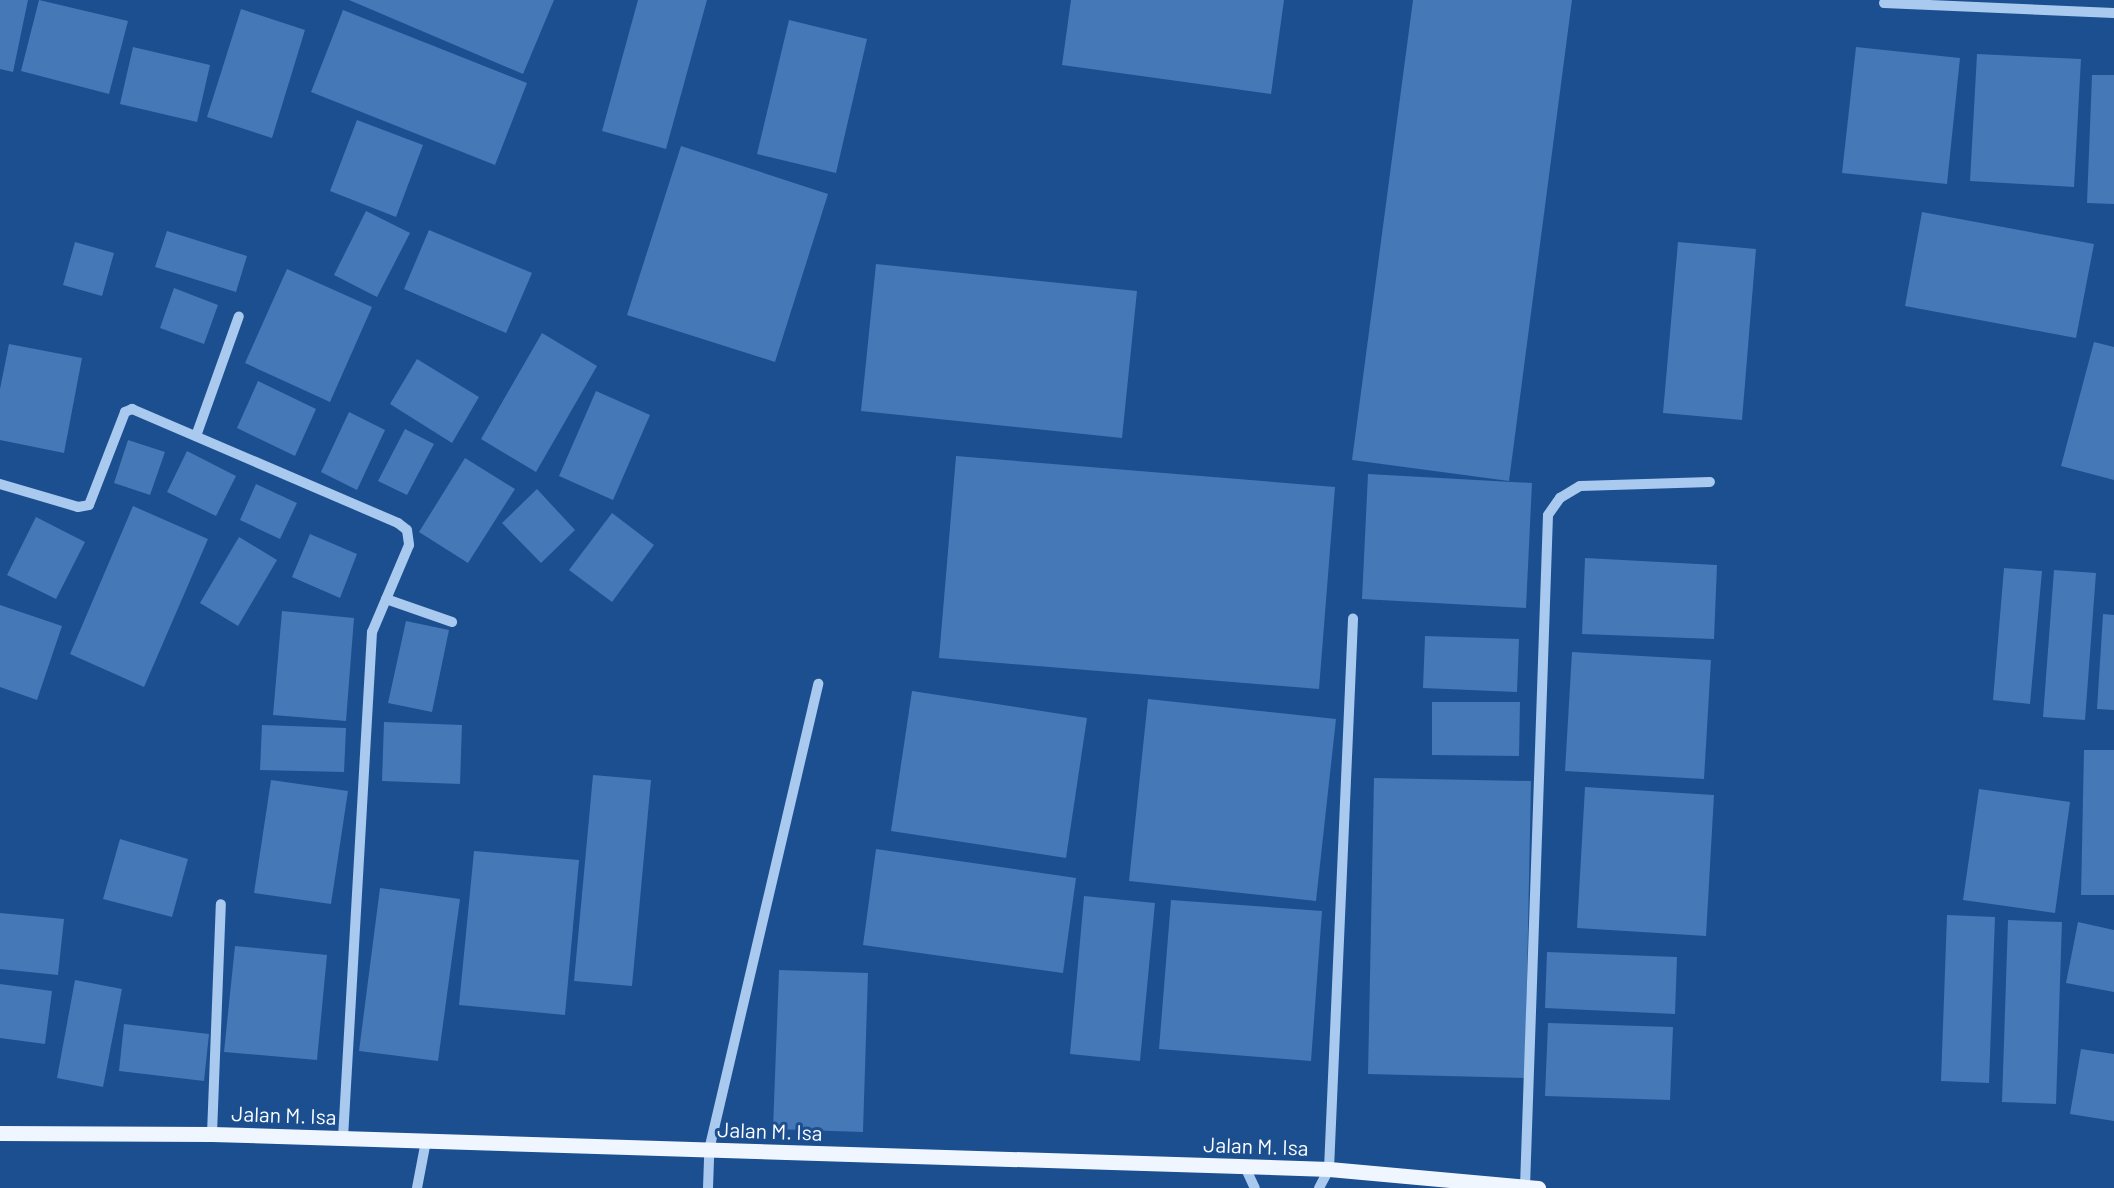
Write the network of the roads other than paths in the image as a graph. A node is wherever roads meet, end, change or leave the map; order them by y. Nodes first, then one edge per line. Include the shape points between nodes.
1 (1884, 3) dead end
2 (2114, 13) edge
3 (239, 316) dead end
4 (196, 436) junction
5 (1710, 483) dead end
6 (0, 484) edge
7 (386, 599) junction
8 (1353, 619) dead end
9 (452, 622) dead end
10 (818, 684) dead end
11 (221, 904) dead end
12 (0, 1133) edge
13 (212, 1134) junction
14 (343, 1138) junction
15 (426, 1141) junction
16 (710, 1150) junction
17 (1245, 1167) junction
18 (1329, 1169) junction
19 (417, 1188) edge
20 (708, 1188) edge
21 (1255, 1188) edge
22 (1319, 1188) edge
23 (1531, 1188) edge

1 - 2 street
3 - 4 street
4 - 6 street via 128,409 89,506 84,508
4 - 7 street via 405,527 409,545
5 - 23 street via 1580,486 1560,498 1548,515
7 - 9 street
7 - 14 street via 372,632
8 - 18 street
10 - 16 street
11 - 13 street
12 - 13 main road, Jalan M. Isa
13 - 14 main road, Jalan M. Isa
14 - 15 main road, Jalan M. Isa
15 - 16 main road, Jalan M. Isa
15 - 19 street
16 - 17 main road, Jalan M. Isa
16 - 20 street
17 - 18 main road, Jalan M. Isa
17 - 21 street
18 - 22 street
18 - 23 main road, Jalan M. Isa

